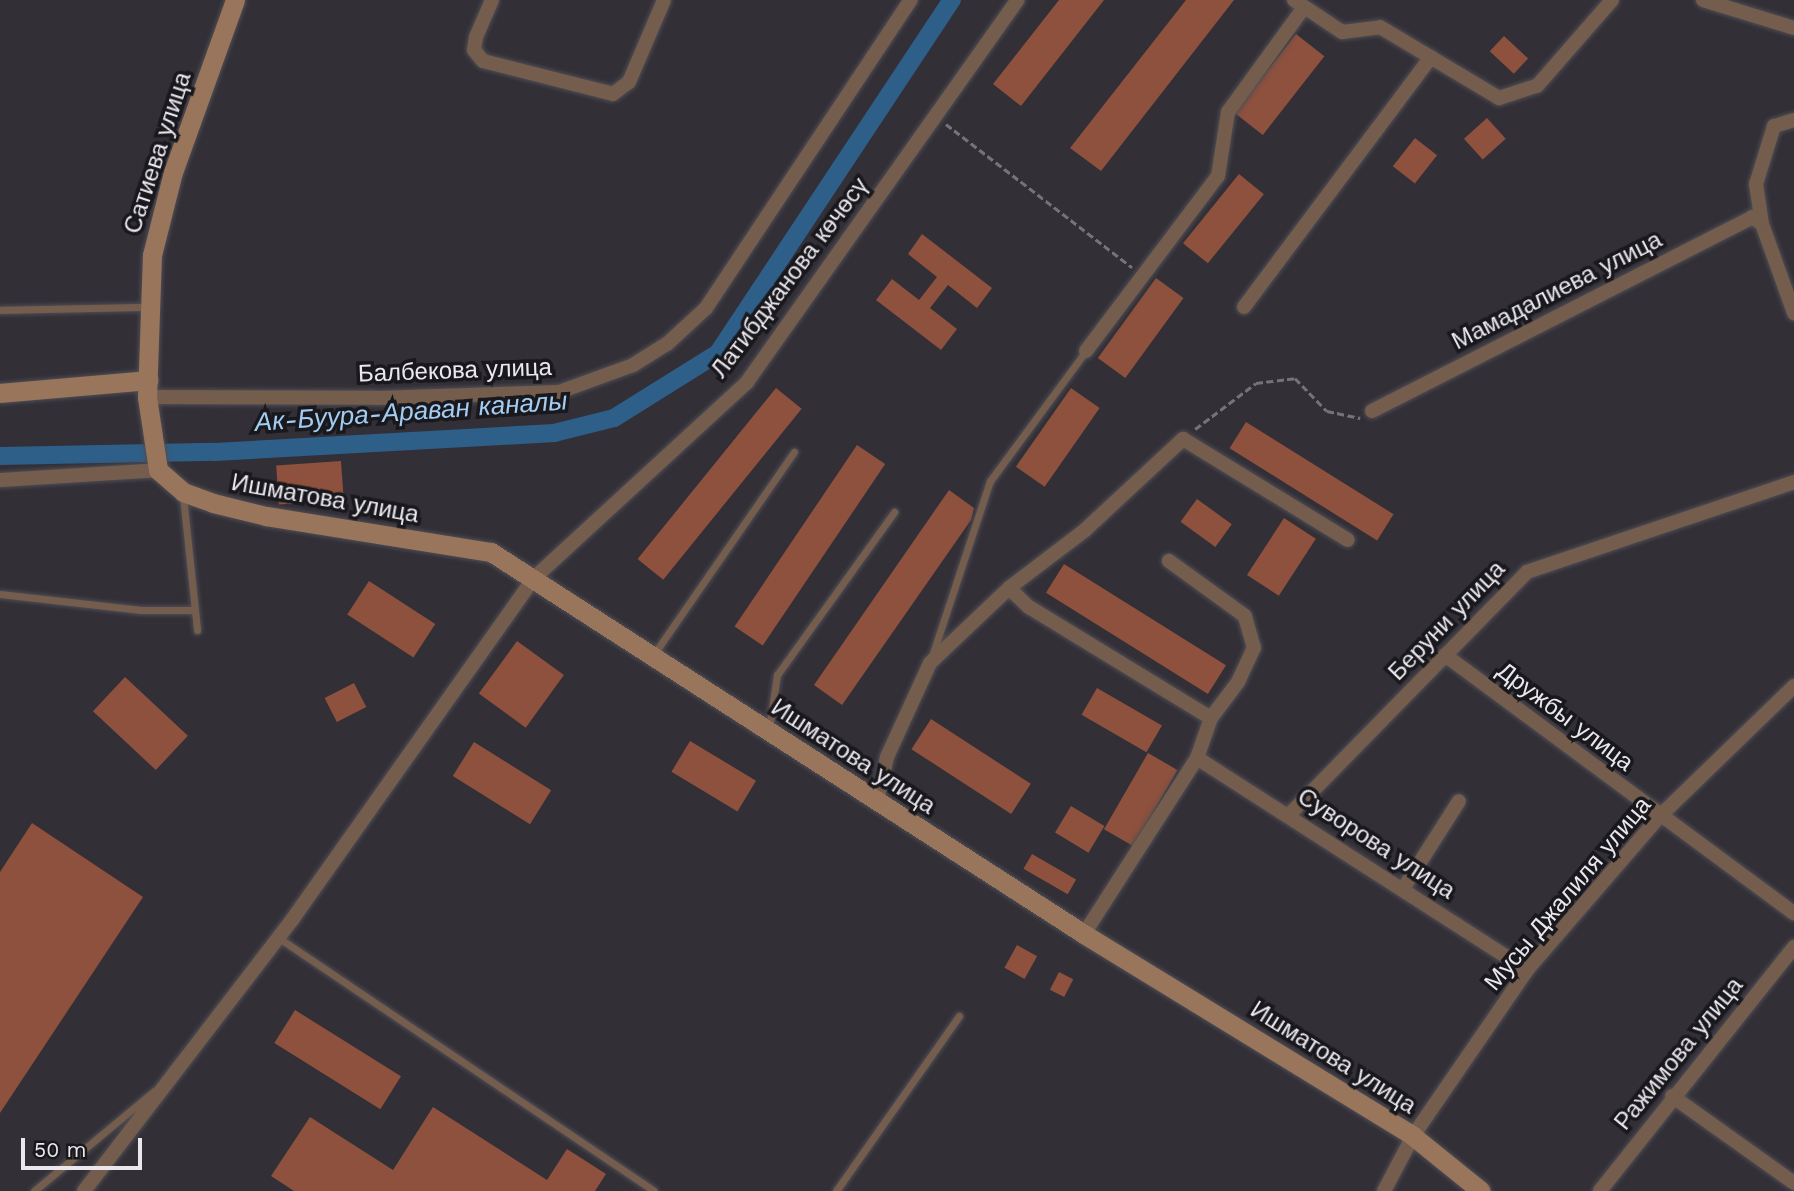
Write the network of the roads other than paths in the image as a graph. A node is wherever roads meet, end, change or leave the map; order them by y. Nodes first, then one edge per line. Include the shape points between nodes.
1 (235, 0) edge
2 (492, 0) edge
3 (664, 0) edge
4 (911, 0) edge
5 (1017, 0) edge
6 (1612, 0) edge
7 (1703, 0) edge
8 (1298, 5) edge
9 (1794, 28) edge
10 (1431, 57) junction
11 (1794, 120) edge
12 (1762, 224) junction
13 (1793, 305) edge
14 (149, 307) junction
15 (1244, 307) dead end
16 (0, 310) edge
17 (1086, 351) joint
18 (0, 393) edge
19 (148, 395) junction
20 (1372, 411) road end
21 (794, 452) dead end
22 (158, 470) junction
23 (0, 480) edge
24 (1794, 482) edge
25 (183, 492) junction
26 (894, 512) dead end
27 (1348, 540) dead end
28 (1169, 561) dead end
29 (533, 579) junction
30 (1009, 588) junction
31 (0, 594) edge
32 (195, 610) junction
33 (197, 630) dead end
34 (1444, 655) junction
35 (652, 657) junction
36 (930, 663) junction
37 (1794, 686) edge
38 (1211, 718) junction
39 (769, 733) junction
40 (1197, 758) junction
41 (877, 801) junction
42 (1459, 801) dead end
43 (1290, 814) junction
44 (1660, 816) junction
45 (1404, 889) junction
46 (1794, 913) edge
47 (1084, 934) junction
48 (278, 938) junction
49 (1794, 947) edge
50 (1527, 970) junction
51 (959, 1016) dead end
52 (167, 1080) junction
53 (1672, 1096) junction
54 (1413, 1136) junction
55 (1794, 1183) edge
56 (34, 1191) edge
57 (84, 1191) edge
58 (654, 1191) edge
59 (836, 1191) edge
60 (1384, 1191) edge
61 (1481, 1191) edge
62 (1601, 1191) edge

1 - 14 main road, Сатиева улица via 173,172 152,255
2 - 3 street via 475,37 474,50 483,61 613,94 629,82
4 - 19 street, Балбекова улица via 706,307 667,344 633,365 559,392 377,398
5 - 29 street, Латибджанова көчөсү via 747,382
6 - 10 street via 1537,86 1499,98
7 - 9 street
8 - 10 street via 1342,32 1380,27
8 - 17 street via 1228,112 1218,176
10 - 15 street
11 - 12 street via 1774,126 1770,136 1756,184
12 - 13 street
12 - 20 street, Мамадалиева улица via 1752,217
14 - 16 lane
14 - 19 main road, Сатиева улица
17 - 36 lane via 990,481
18 - 19 main road
19 - 22 main road, Сатиева улица
21 - 35 lane
22 - 23 street
22 - 25 main road, Ишматова улица
24 - 34 street, Беруни улица via 1527,572
25 - 29 main road, Ишматова улица via 266,516 491,552
25 - 32 lane
26 - 39 lane via 777,675
27 - 30 street via 1183,439 1085,530
28 - 38 street via 1245,617 1254,648 1238,682
29 - 35 main road, Ишматова улица
29 - 48 street, Латибджанова көчөсү
30 - 36 street
30 - 38 street via 1029,607
31 - 32 lane via 141,610
32 - 33 lane
34 - 43 street, Беруни улица
34 - 44 street, Дружбы улица
35 - 39 main road, Ишматова улица
36 - 41 street via 887,757
37 - 44 street, Мусы Джалиля улица
38 - 40 street
39 - 41 main road, Ишматова улица
40 - 43 street, Суворова улица
40 - 47 street
41 - 47 main road, Ишматова улица
42 - 45 street
43 - 45 street, Суворова улица
44 - 46 street, Дружбы улица
44 - 50 street, Мусы Джалиля улица
45 - 50 street, Суворова улица
47 - 54 main road, Ишматова улица
48 - 52 street, Латибджанова көчөсү
48 - 58 lane
49 - 53 street, Ражимова улица
50 - 54 street, Мусы Джалиля улица
51 - 59 lane
52 - 56 lane
52 - 57 street, Латибджанова көчөсү
53 - 55 street
53 - 62 street, Ражимова улица
54 - 60 street, Мусы Джалиля улица
54 - 61 main road, Ишматова улица

